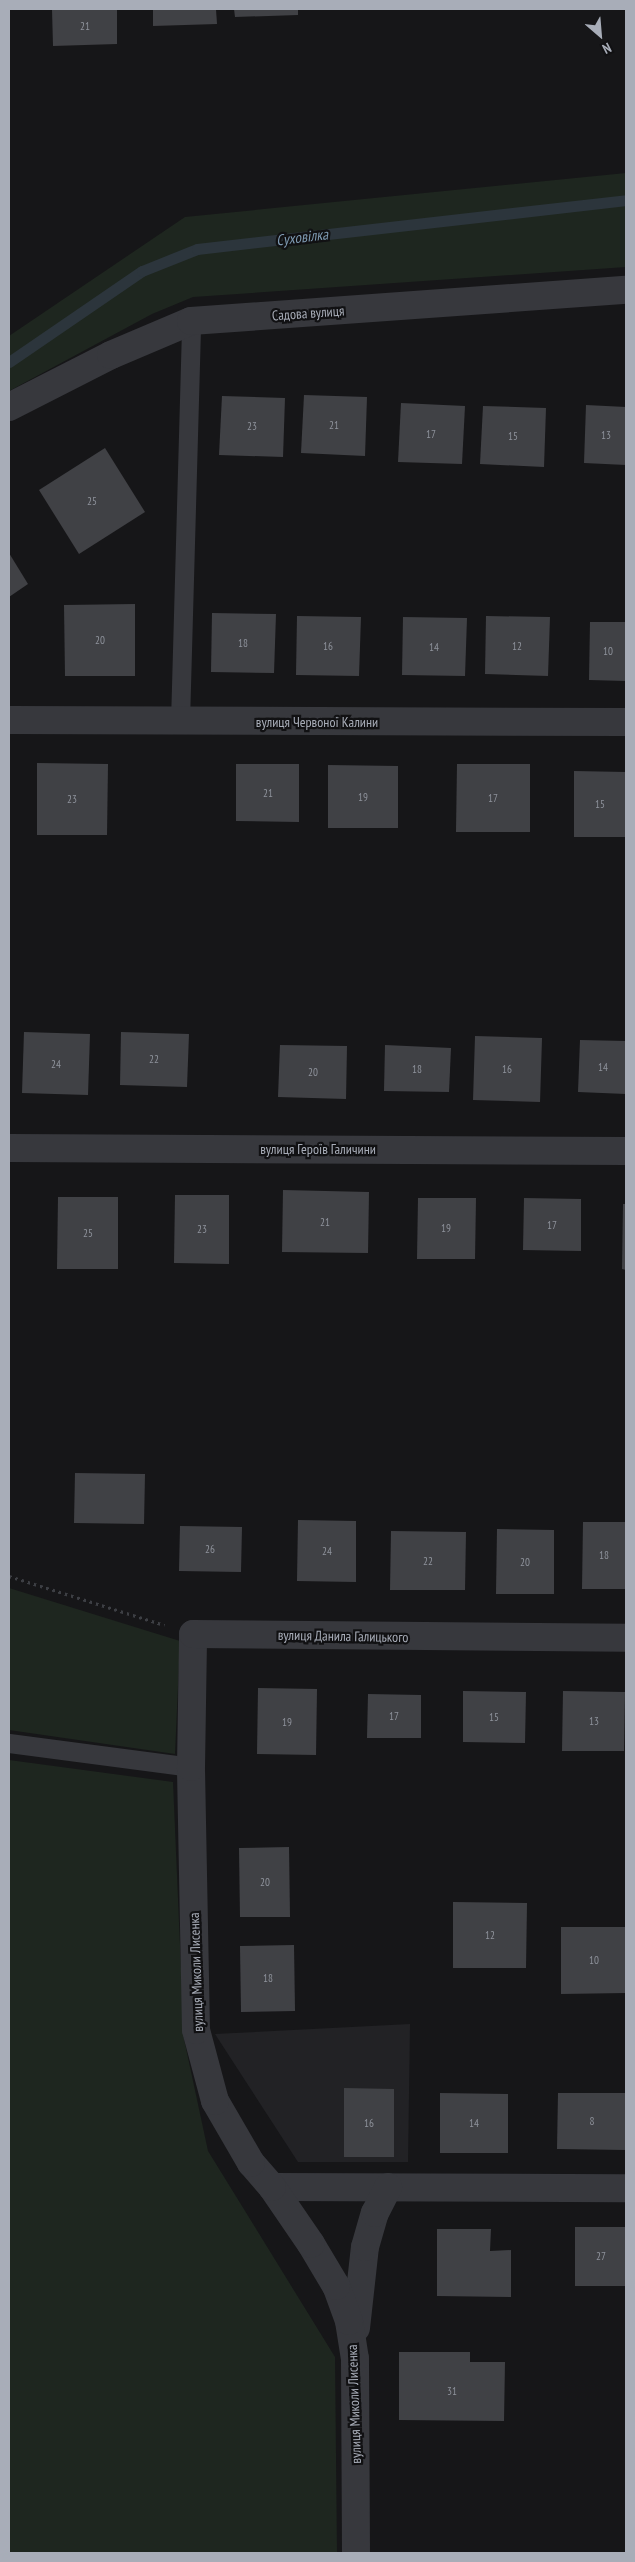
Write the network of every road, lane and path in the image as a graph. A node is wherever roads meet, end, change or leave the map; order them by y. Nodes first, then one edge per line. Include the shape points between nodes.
1 (626, 290) edge
2 (191, 321) junction
3 (9, 407) edge
4 (9, 720) edge
5 (180, 722) junction
6 (626, 722) edge
7 (9, 1148) edge
8 (626, 1150) edge
9 (9, 1576) edge
10 (193, 1634) junction
11 (626, 1638) edge
12 (9, 1743) edge
13 (191, 1767) junction
14 (272, 2187) junction
15 (388, 2187) junction
16 (626, 2188) edge
17 (355, 2360) junction
18 (356, 2553) edge

1 - 2 street, Садова вулиця
2 - 3 street, Садова вулиця via 111,355
2 - 5 lane
4 - 5 street, вулиця Червоної Калини
5 - 6 street, вулиця Червоної Калини
7 - 8 street, вулиця Героїв Галичини
9 - 10 path
10 - 11 street, вулиця Данила Галицького
10 - 13 street
12 - 13 lane
13 - 14 street, вулиця Миколи Лисенка via 196,2030 215,2100 251,2163
14 - 15 street
14 - 17 street, вулиця Миколи Лисенка via 336,2286 349,2321
15 - 16 street
15 - 17 street via 375,2213 365,2247 358,2288
17 - 18 street, вулиця Миколи Лисенка

